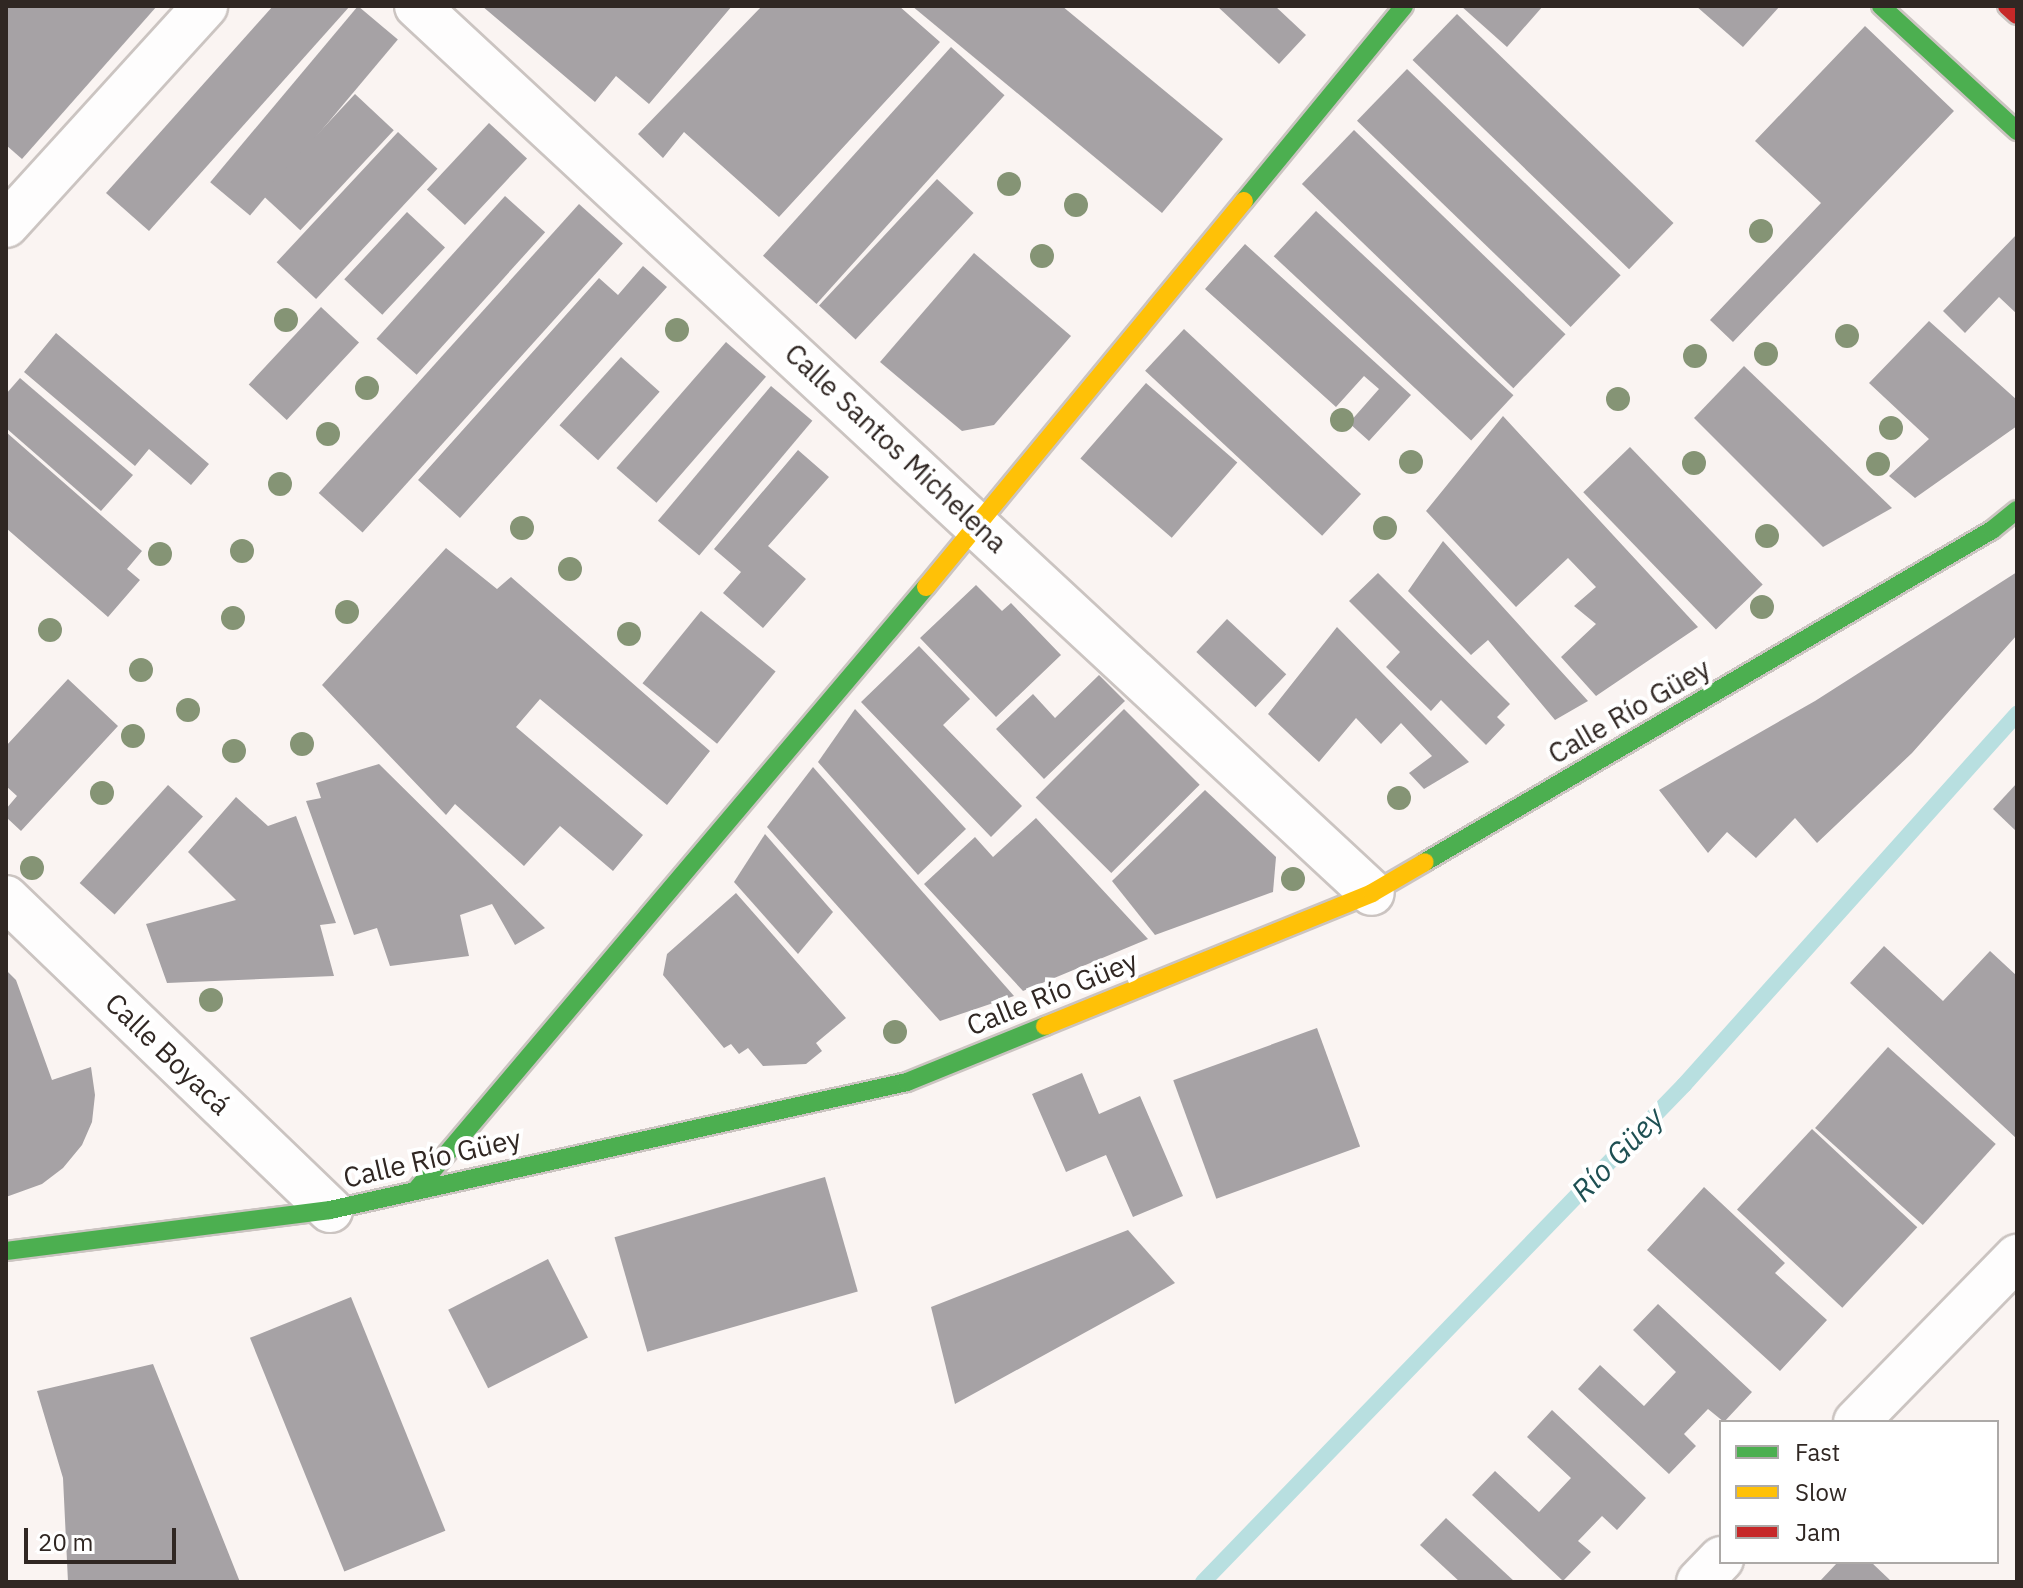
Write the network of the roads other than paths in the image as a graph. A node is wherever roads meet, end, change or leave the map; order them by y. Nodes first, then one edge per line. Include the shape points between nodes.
1 (205, 6) edge
2 (417, 6) edge
3 (1404, 6) edge
4 (1881, 6) edge
5 (2007, 6) edge
6 (2017, 15) edge
7 (2017, 131) edge
8 (6, 225) edge
9 (2017, 510) edge
10 (978, 525) junction
11 (1372, 893) junction
12 (6, 898) edge
13 (416, 1190) junction
14 (330, 1210) junction
15 (6, 1251) edge
16 (2016, 1260) edge
17 (1858, 1420) edge
18 (1719, 1561) edge
19 (1699, 1582) edge

1 - 8 street
2 - 10 street, Calle Santos Michelena
3 - 10 street
4 - 7 street
5 - 6 street
9 - 11 street, Calle Río Güey via 1992,530
10 - 11 street, Calle Santos Michelena
10 - 13 street
11 - 13 street, Calle Río Güey via 907,1082
12 - 14 street, Calle Boyacá
13 - 14 street, Calle Río Güey
14 - 15 street, Calle Río Güey
16 - 17 street
18 - 19 street

